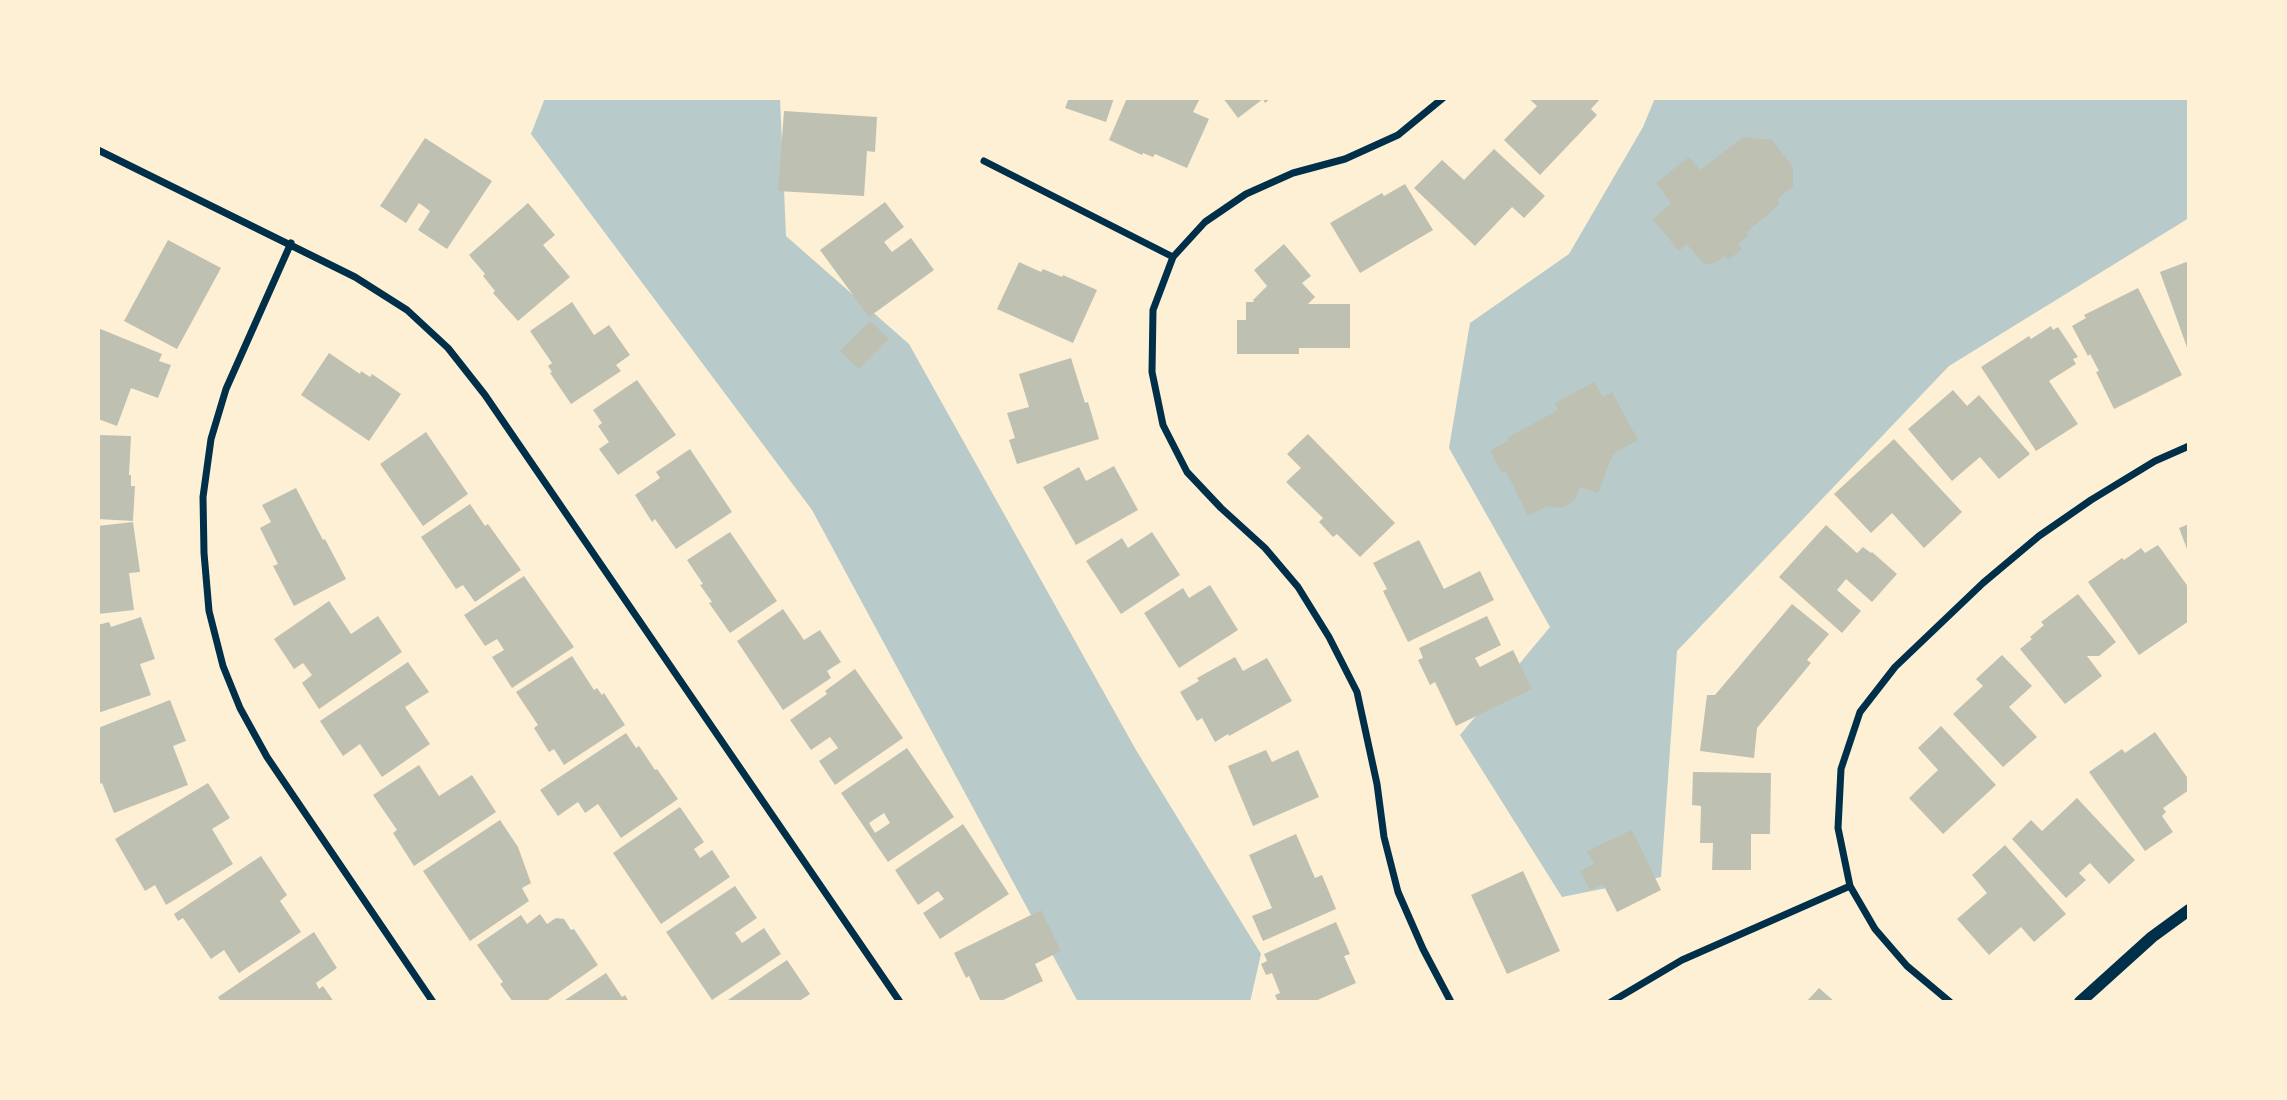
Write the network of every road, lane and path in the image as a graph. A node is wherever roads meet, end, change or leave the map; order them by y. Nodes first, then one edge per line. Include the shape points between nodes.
1 (1443, 98) edge
2 (98, 149) edge
3 (984, 161) dead end
4 (291, 243) junction
5 (1173, 257) junction
6 (2189, 446) edge
7 (1850, 886) junction
8 (2189, 911) edge
9 (433, 1002) edge
10 (900, 1002) edge
11 (1451, 1002) edge
12 (1611, 1002) edge
13 (1950, 1002) edge
14 (2080, 1002) edge

1 - 5 street via 1398,135 1246,194 1205,222
2 - 4 street
3 - 5 street
4 - 9 street via 226,389 211,439 203,496 209,611 223,666 267,757
4 - 10 street via 407,310 448,348 493,406
5 - 11 street via 1153,310 1152,372 1163,425 1187,472 1298,587 1357,692 1398,892
6 - 7 street via 2155,461 2039,536 1895,667 1860,712 1841,769 1838,828
7 - 12 street via 1682,960
7 - 13 street via 1891,948
8 - 14 street via 2152,937

